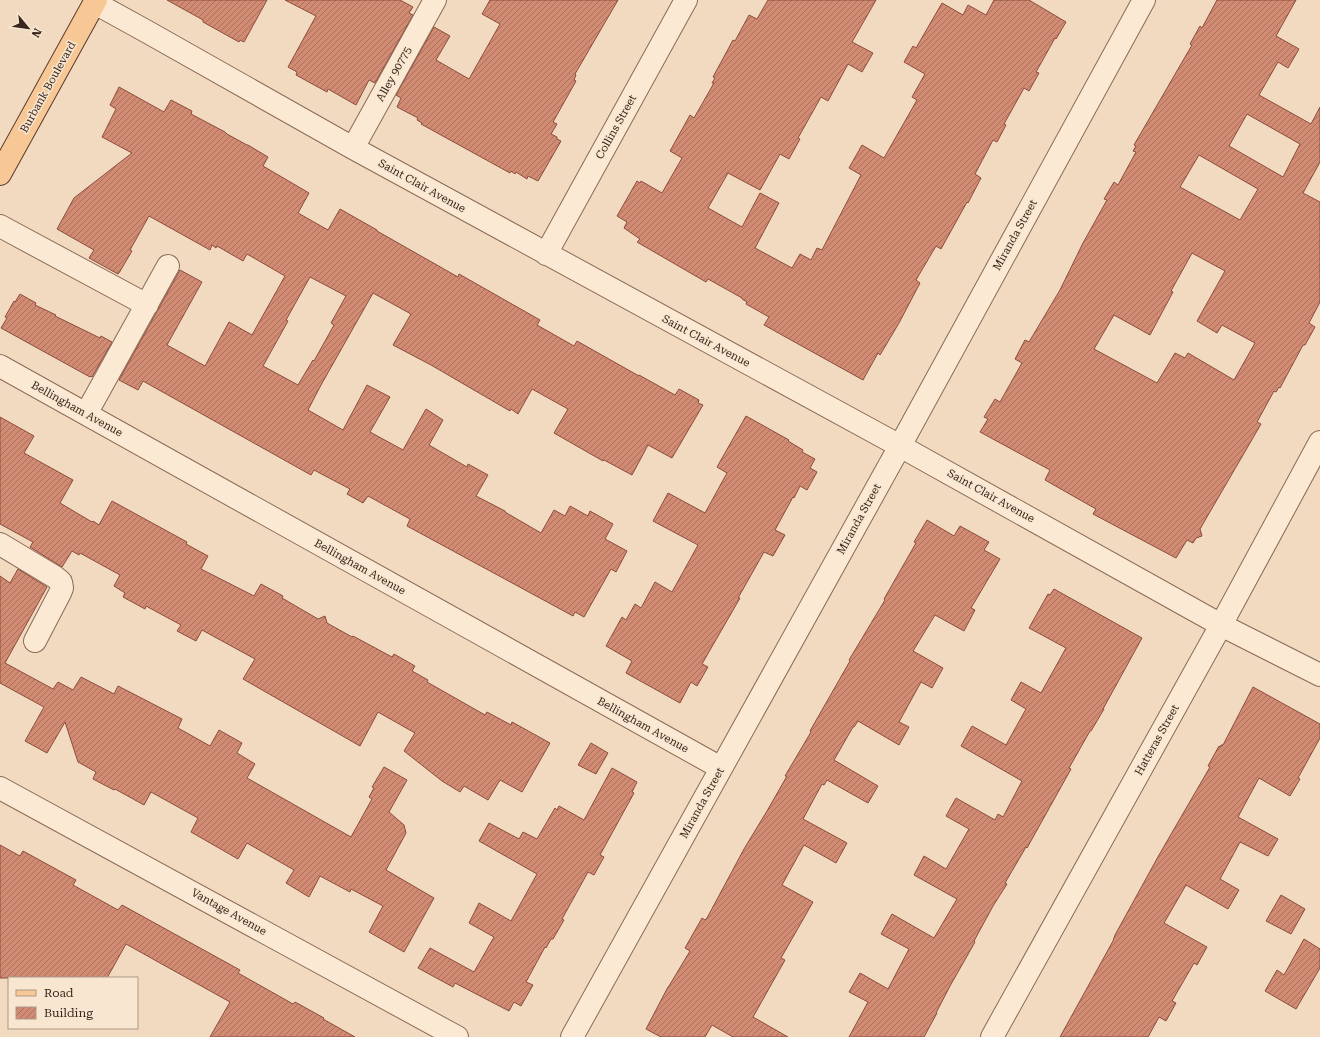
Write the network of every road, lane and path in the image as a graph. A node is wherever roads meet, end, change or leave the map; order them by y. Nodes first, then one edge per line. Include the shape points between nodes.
1 (435, 0) edge
2 (686, 0) edge
3 (1144, 0) edge
4 (96, 2) edge
5 (353, 148) junction
6 (0, 174) edge
7 (0, 226) edge
8 (546, 254) junction
9 (168, 266) dead end
10 (147, 305) junction
11 (0, 366) edge
12 (86, 414) junction
13 (1320, 442) edge
14 (900, 446) junction
15 (0, 544) edge
16 (1221, 624) junction
17 (35, 641) dead end
18 (1320, 675) edge
19 (721, 768) junction
20 (0, 788) edge
21 (457, 1037) edge
22 (572, 1037) edge
23 (992, 1037) edge

1 - 5 street, Alley 90775
2 - 8 street, Collins Street
3 - 14 street, Miranda Street
4 - 5 street, Saint Clair Avenue
4 - 6 main road, Burbank Boulevard
5 - 8 street, Saint Clair Avenue
7 - 10 street
8 - 14 street, Saint Clair Avenue
9 - 10 street
10 - 12 street
11 - 12 street, Bellingham Avenue
12 - 19 street, Bellingham Avenue
13 - 16 street, Hatteras Street
14 - 16 street, Saint Clair Avenue
14 - 19 street, Miranda Street
15 - 17 street via 61,582 60,593
16 - 18 street, Saint Clair Avenue
16 - 23 street, Hatteras Street
19 - 22 street, Miranda Street
20 - 21 street, Vantage Avenue

